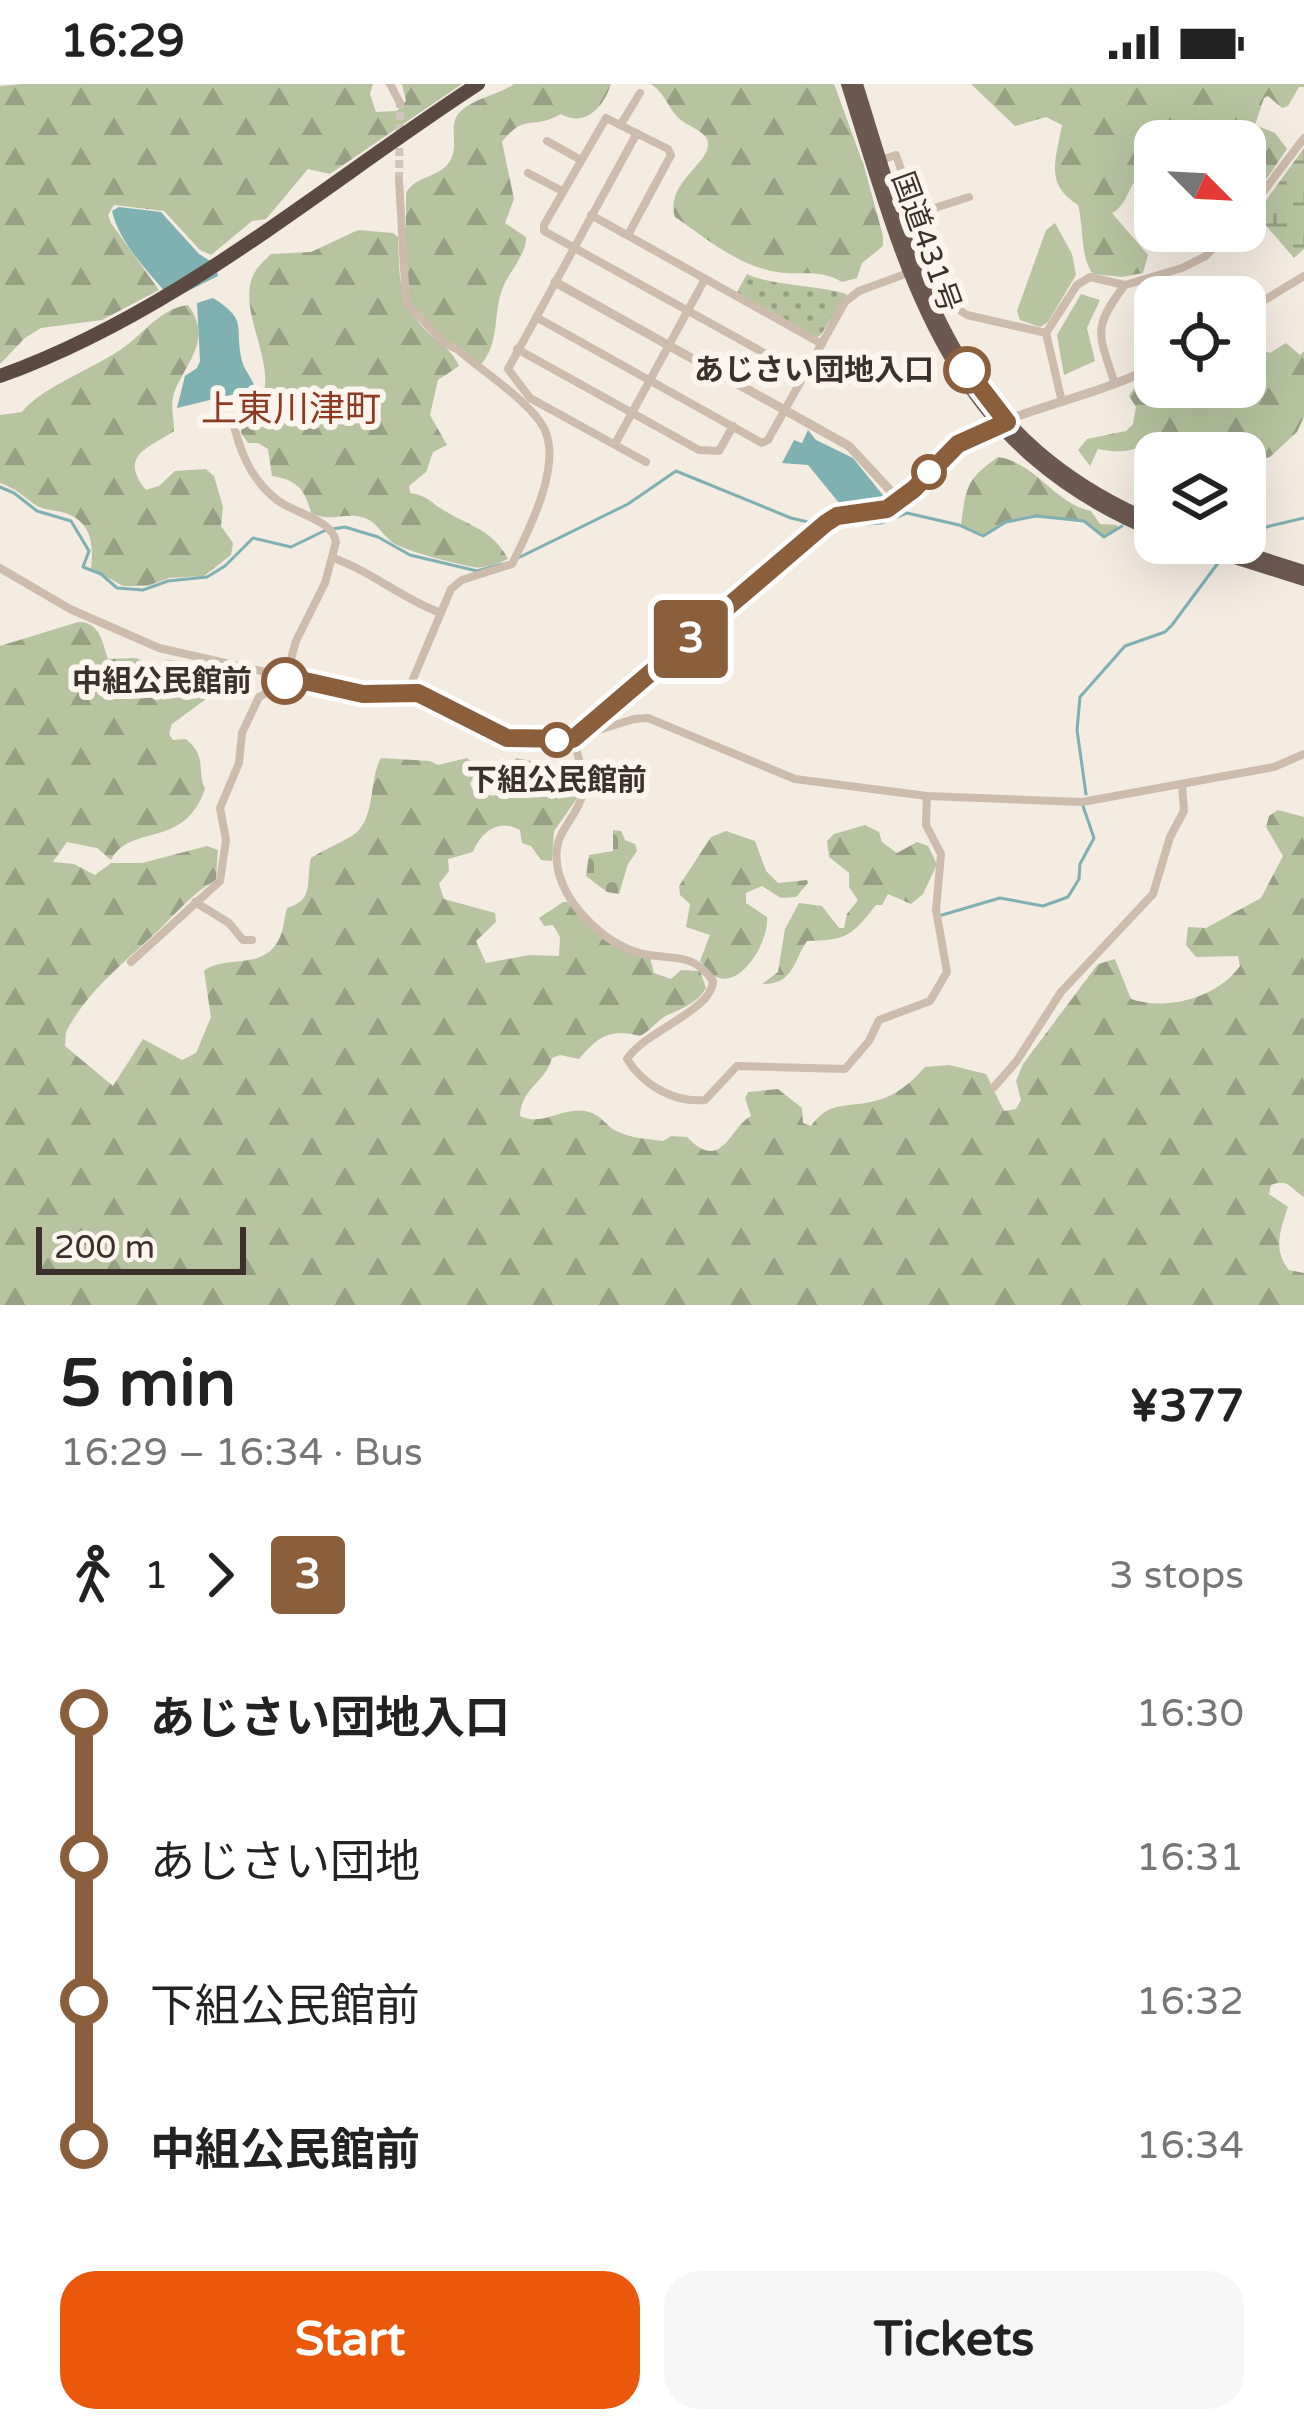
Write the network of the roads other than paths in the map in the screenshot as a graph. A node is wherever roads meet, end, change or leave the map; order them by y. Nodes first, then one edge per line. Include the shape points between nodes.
1 (390, 84) edge
2 (478, 84) edge
3 (847, 84) edge
4 (857, 84) edge
5 (640, 93) dead end
6 (400, 103) tunnel mouth
7 (621, 124) junction
8 (637, 133) junction
9 (1304, 138) edge
10 (547, 141) dead end
11 (581, 160) junction
12 (880, 160) junction
13 (529, 173) dead end
14 (399, 180) tunnel mouth
15 (1266, 188) edge
16 (562, 191) junction
17 (969, 196) dead end
18 (920, 213) junction
19 (592, 215) junction
20 (628, 235) junction
21 (574, 247) junction
22 (1209, 252) edge
23 (908, 273) junction
24 (1304, 276) edge
25 (705, 279) junction
26 (554, 282) junction
27 (1125, 285) junction
28 (1266, 299) edge
29 (688, 310) junction
30 (536, 316) junction
31 (1046, 333) junction
32 (822, 344) junction
33 (669, 346) junction
34 (518, 349) junction
35 (804, 375) junction
36 (1134, 375) edge
37 (0, 376) edge
38 (650, 381) junction
39 (1115, 384) junction
40 (1063, 403) junction
41 (785, 410) junction
42 (632, 413) junction
43 (232, 418) dead end
44 (1003, 423) junction
45 (733, 426) junction
46 (615, 444) junction
47 (646, 462) dead end
48 (900, 501) junction
49 (1134, 512) edge
50 (1134, 521) edge
51 (823, 526) joint
52 (333, 558) junction
53 (1266, 559) edge
54 (1253, 564) edge
55 (0, 568) edge
56 (1304, 571) edge
57 (1304, 580) edge
58 (440, 613) junction
59 (287, 677) junction
60 (408, 691) junction
61 (573, 739) junction
62 (1304, 754) edge
63 (1183, 784) junction
64 (927, 796) junction
65 (195, 902) junction
66 (252, 940) dead end
67 (130, 962) dead end
68 (994, 1087) dead end

1 - 6 street
2 - 37 highway via 152,306
3 - 23 highway, 国道431号
4 - 12 highway, 国道431号
5 - 7 street
7 - 8 street
7 - 11 street via 604,119
8 - 19 street
8 - 20 street via 671,155
9 - 15 street
10 - 11 street
11 - 16 street
12 - 18 street via 896,155
12 - 44 highway, 国道431号 via 941,328
13 - 16 street
14 - 58 street via 406,302 544,428 544,493 514,560 462,580
16 - 21 street via 544,231
17 - 18 street
18 - 31 street via 934,280 950,304
19 - 20 street
19 - 21 street
20 - 25 street
21 - 26 street
21 - 29 street
22 - 27 street
23 - 32 street via 845,302
23 - 44 highway, 国道431号 via 954,368
24 - 28 street
25 - 29 street
25 - 32 street
26 - 30 street
26 - 33 street
27 - 31 street via 1083,280
27 - 39 street via 1099,331
29 - 33 street
29 - 35 street
30 - 34 street
30 - 38 street
31 - 40 street
32 - 35 street
33 - 38 street
33 - 41 street
34 - 42 street
34 - 46 street via 508,372 527,396
35 - 41 street
36 - 39 street
38 - 42 street
38 - 45 street
39 - 40 street
40 - 44 street
41 - 45 street via 762,442
41 - 48 street via 849,446
42 - 45 street via 699,450 719,452
42 - 46 street
43 - 52 street via 265,488 330,528
44 - 48 street via 958,444
44 - 49 highway, 国道431号
44 - 50 highway, 国道431号 via 1060,480
46 - 47 street
48 - 51 street
51 - 61 street
52 - 58 street
52 - 59 street
53 - 56 highway
54 - 57 highway
55 - 59 street via 158,648
58 - 60 street
59 - 60 street via 363,694
59 - 65 street via 259,697 242,734 220,808 220,880
60 - 61 street via 507,738
61 - 64 street via 648,718 795,779
61 - 64 street via 584,789 555,853 569,898 635,952 684,957 713,981 703,1002 627,1059 662,1092 684,1100 709,1098 737,1066 845,1069 879,1021 934,997 948,967 936,910 941,854 926,825
62 - 63 street
63 - 64 street via 1082,802
63 - 68 street via 1184,811 1153,894 1060,992
65 - 66 street
65 - 67 street

